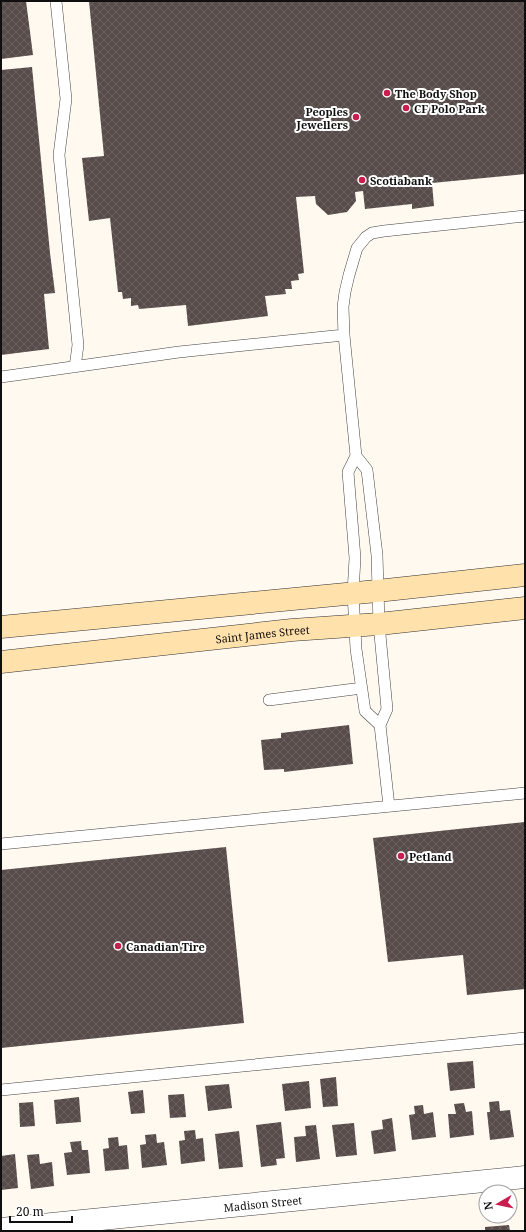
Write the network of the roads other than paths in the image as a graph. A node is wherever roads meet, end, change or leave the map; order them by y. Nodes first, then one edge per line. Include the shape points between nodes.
1 (56, 1) edge
2 (525, 216) edge
3 (344, 335) junction
4 (74, 367) junction
5 (1, 376) edge
6 (356, 456) junction
7 (525, 575) edge
8 (377, 591) junction
9 (352, 593) junction
10 (525, 608) edge
11 (379, 624) junction
12 (1, 627) edge
13 (355, 627) junction
14 (1, 662) edge
15 (362, 688) junction
16 (269, 700) dead end
17 (380, 726) junction
18 (525, 793) edge
19 (389, 806) junction
20 (1, 844) edge
21 (525, 1038) edge
22 (1, 1090) edge
23 (525, 1177) edge
24 (1, 1229) edge

1 - 4 lane via 66,99 59,155 78,345
2 - 3 lane via 372,233 357,248 349,275 343,307
3 - 4 lane via 172,353
3 - 6 lane
4 - 5 lane
6 - 8 lane via 367,470 377,555
6 - 9 lane via 348,472 355,558
7 - 8 main road
8 - 9 main road
8 - 11 lane
9 - 12 main road
9 - 13 lane
10 - 11 main road, Saint James Street
11 - 13 main road, Saint James Street
11 - 17 lane via 387,709
13 - 14 main road, Saint James Street via 292,630
13 - 15 lane
15 - 16 lane
15 - 17 lane via 365,711
17 - 19 lane
18 - 19 lane
19 - 20 lane
21 - 22 lane
23 - 24 street, Madison Street

